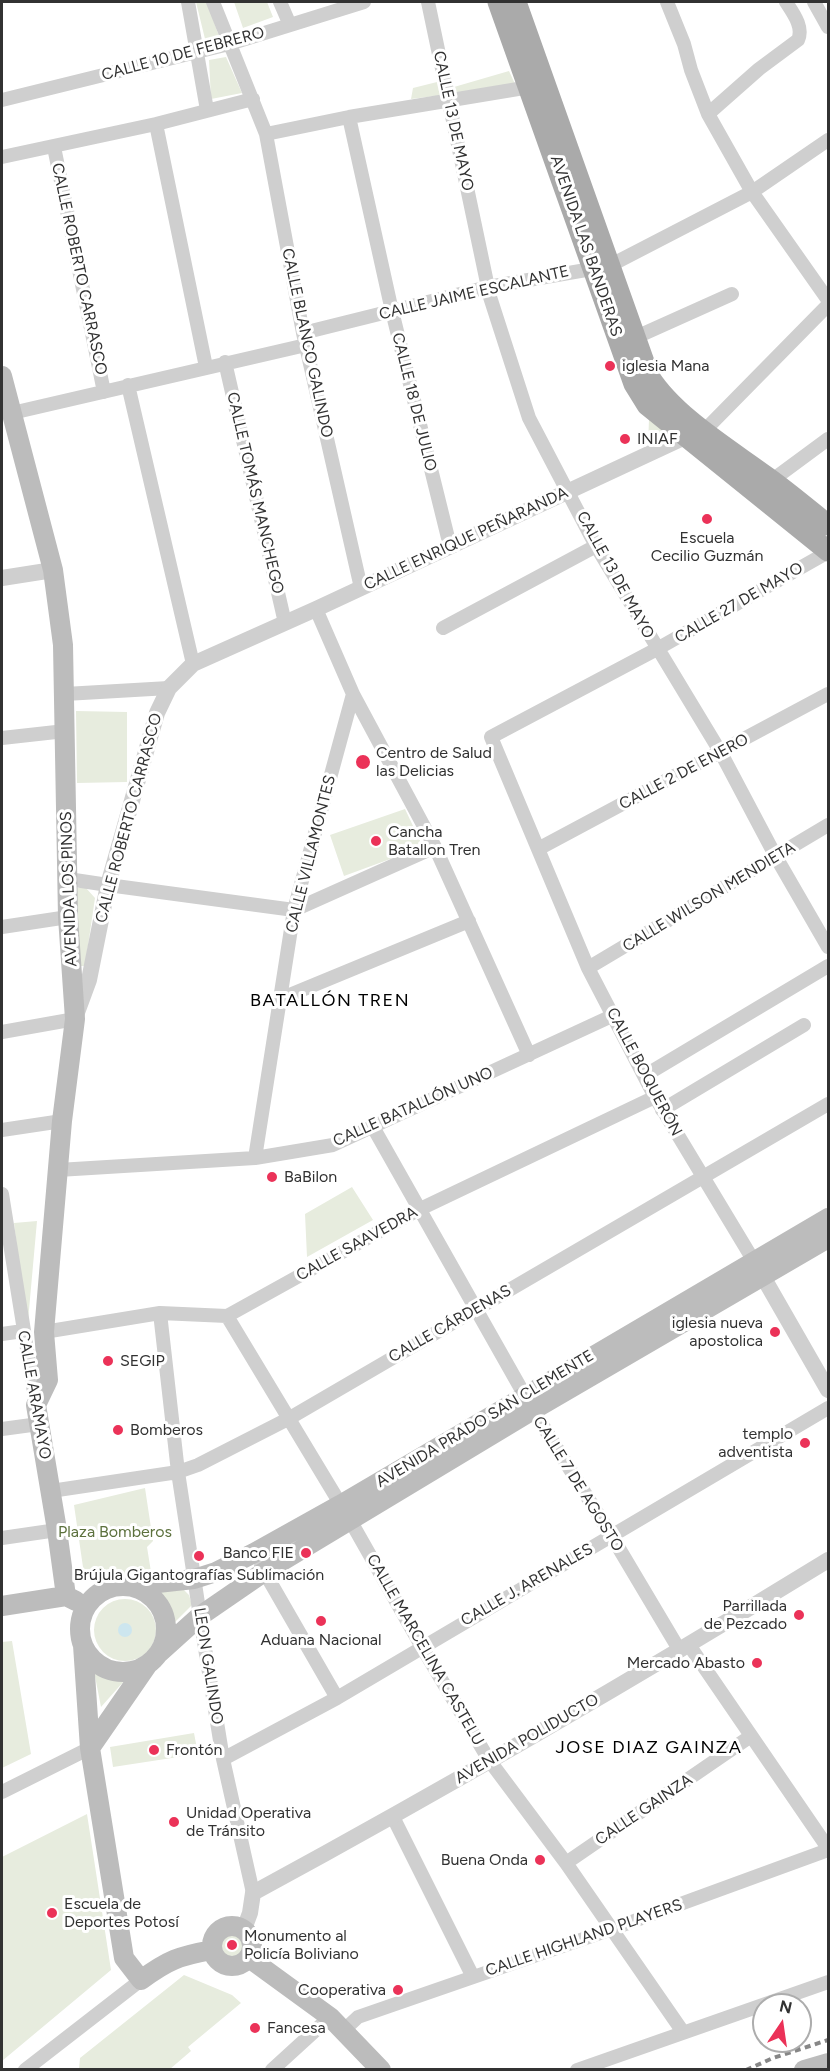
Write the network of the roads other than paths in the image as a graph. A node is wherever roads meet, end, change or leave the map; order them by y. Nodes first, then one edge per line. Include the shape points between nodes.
1 (188, 2) edge
2 (213, 2) edge
3 (280, 2) edge
4 (363, 2) edge
5 (428, 2) edge
6 (498, 2) edge
7 (516, 2) edge
8 (667, 2) edge
9 (786, 2) edge
10 (814, 2) edge
11 (290, 25) junction
12 (828, 27) edge
13 (229, 44) junction
14 (198, 53) junction
15 (538, 89) junction
16 (253, 99) junction
17 (2, 100) edge
18 (449, 101) junction
19 (207, 110) junction
20 (708, 114) junction
21 (349, 117) junction
22 (156, 124) junction
23 (266, 134) junction
24 (828, 140) edge
25 (54, 147) junction
26 (2, 156) edge
27 (752, 192) junction
28 (602, 267) junction
29 (488, 287) junction
30 (732, 294) dead end
31 (828, 300) edge
32 (828, 305) edge
33 (392, 311) junction
34 (634, 338) junction
35 (304, 339) junction
36 (225, 362) junction
37 (206, 367) junction
38 (2, 376) edge
39 (128, 385) junction
40 (104, 392) junction
41 (12, 413) junction
42 (695, 434) junction
43 (828, 439) edge
44 (764, 487) junction
45 (568, 491) junction
46 (828, 525) edge
47 (450, 546) junction
48 (596, 546) junction
49 (828, 551) edge
50 (53, 570) junction
51 (2, 578) edge
52 (361, 588) junction
53 (316, 609) junction
54 (285, 623) junction
55 (443, 628) dead end
56 (657, 649) junction
57 (193, 664) junction
58 (168, 688) junction
59 (65, 694) junction
60 (353, 694) junction
61 (828, 694) edge
62 (65, 731) junction
63 (491, 737) joint
64 (2, 738) edge
65 (721, 753) junction
66 (828, 825) edge
67 (435, 847) junction
68 (538, 849) junction
69 (776, 857) junction
70 (68, 879) junction
71 (108, 885) junction
72 (294, 910) junction
73 (68, 917) junction
74 (469, 921) junction
75 (2, 927) edge
76 (828, 947) edge
77 (828, 966) edge
78 (588, 968) junction
79 (280, 999) junction
80 (614, 1015) junction
81 (75, 1019) junction
82 (804, 1025) dead end
83 (2, 1032) edge
84 (529, 1055) junction
85 (644, 1076) junction
86 (655, 1097) junction
87 (828, 1104) edge
88 (662, 1110) junction
89 (62, 1121) junction
90 (372, 1127) junction
91 (2, 1130) edge
92 (255, 1158) junction
93 (58, 1170) junction
94 (702, 1178) junction
95 (2, 1194) edge
96 (418, 1210) junction
97 (828, 1218) edge
98 (5, 1235) edge
99 (828, 1238) edge
100 (758, 1268) junction
101 (476, 1309) junction
102 (160, 1313) junction
103 (227, 1316) junction
104 (23, 1331) junction
105 (44, 1332) junction
106 (2, 1334) edge
107 (828, 1390) edge
108 (529, 1402) junction
109 (828, 1408) edge
110 (38, 1415) junction
111 (288, 1419) junction
112 (2, 1429) edge
113 (178, 1472) junction
114 (51, 1491) junction
115 (345, 1513) junction
116 (57, 1530) junction
117 (611, 1536) junction
118 (2, 1538) edge
119 (254, 1553) junction
120 (828, 1560) edge
121 (264, 1572) junction
122 (194, 1579) junction
123 (130, 1586) junction
124 (66, 1596) junction
125 (2, 1606) edge
126 (86, 1607) junction
127 (200, 1616) junction
128 (83, 1645) junction
129 (422, 1647) junction
130 (684, 1648) junction
131 (154, 1658) junction
132 (337, 1698) junction
133 (751, 1736) junction
134 (90, 1748) junction
135 (223, 1759) junction
136 (489, 1760) junction
137 (2, 1792) edge
138 (393, 1817) junction
139 (828, 1849) edge
140 (566, 1863) junction
141 (253, 1893) junction
142 (244, 1929) junction
143 (612, 1929) junction
144 (212, 1950) junction
145 (249, 1958) junction
146 (473, 1977) junction
147 (141, 1980) junction
148 (828, 1982) edge
149 (330, 2017) junction
150 (343, 2031) junction
151 (683, 2032) junction
152 (828, 2063) edge
153 (25, 2070) edge
154 (272, 2070) edge
155 (381, 2070) edge
156 (577, 2070) edge
157 (804, 2070) edge

1 - 14 street
2 - 13 street, CALLE BLANCO GALINDO
3 - 11 street
4 - 11 street, CALLE 10 DE FEBRERO
5 - 18 street, CALLE 13 DE MAYO
6 - 15 main road, AVENIDA LAS BANDERAS
7 - 15 main road, AVENIDA LAS BANDERAS
8 - 20 street
9 - 20 street via 798,22 798,40
10 - 12 street
11 - 13 street, CALLE 10 DE FEBRERO
13 - 14 street, CALLE 10 DE FEBRERO
13 - 16 street, CALLE BLANCO GALINDO
14 - 17 street, CALLE 10 DE FEBRERO
14 - 19 street
15 - 18 street
15 - 28 main road, AVENIDA LAS BANDERAS
16 - 19 street
16 - 23 street, CALLE BLANCO GALINDO
18 - 21 street
18 - 29 street, CALLE 13 DE MAYO
19 - 22 street
20 - 27 street
21 - 23 street
21 - 33 street, CALLE 18 DE JULIO
22 - 25 street
22 - 37 street
23 - 35 street, CALLE BLANCO GALINDO
24 - 27 street, CALLE JAIME ESCALANTE
25 - 26 street
25 - 40 street, CALLE ROBERTO CARRASCO
27 - 28 street, CALLE JAIME ESCALANTE
27 - 31 street
28 - 29 street, CALLE JAIME ESCALANTE
28 - 34 main road, AVENIDA LAS BANDERAS
28 - 42 main road, AVENIDA LAS BANDERAS via 634,384 647,405
29 - 33 street, CALLE JAIME ESCALANTE
29 - 45 street, CALLE 13 DE MAYO via 529,418
30 - 34 street
32 - 42 street, CALLE ENRIQUE PEÑARANDA
33 - 35 street, CALLE JAIME ESCALANTE
33 - 47 street, CALLE 18 DE JULIO
34 - 42 main road, AVENIDA LAS BANDERAS via 659,393
35 - 36 street, CALLE JAIME ESCALANTE
35 - 52 street, CALLE BLANCO GALINDO
36 - 37 street, CALLE JAIME ESCALANTE
36 - 54 street, CALLE TOMÁS MANCHEGO
37 - 39 street, CALLE JAIME ESCALANTE
38 - 41 main road, AVENIDA LOS PINOS
39 - 40 street, CALLE JAIME ESCALANTE
39 - 57 street, CALLE ROBERTO CARRASCO
40 - 41 street, CALLE JAIME ESCALANTE
41 - 50 main road, AVENIDA LOS PINOS
42 - 44 main road, AVENIDA LAS BANDERAS
42 - 45 street, CALLE ENRIQUE PEÑARANDA
43 - 44 street
44 - 46 main road, AVENIDA LAS BANDERAS
44 - 49 main road, AVENIDA LAS BANDERAS
45 - 47 street, CALLE ENRIQUE PEÑARANDA
45 - 48 street, CALLE 13 DE MAYO
47 - 52 street, CALLE ENRIQUE PEÑARANDA
48 - 55 street
48 - 56 street, CALLE 13 DE MAYO
49 - 56 street, CALLE 27 DE MAYO
50 - 51 street
50 - 59 main road, AVENIDA LOS PINOS
52 - 53 street, CALLE ENRIQUE PEÑARANDA
53 - 54 street, CALLE ENRIQUE PEÑARANDA
53 - 60 street
54 - 57 street, CALLE ENRIQUE PEÑARANDA
56 - 63 street, CALLE 27 DE MAYO
56 - 65 street, CALLE 13 DE MAYO
57 - 58 street, CALLE ENRIQUE PEÑARANDA
58 - 59 street
58 - 71 street, CALLE ROBERTO CARRASCO via 157,713
59 - 62 main road, AVENIDA LOS PINOS
60 - 67 street
60 - 72 street, CALLE VILLAMONTES
61 - 65 street, CALLE 2 DE ENERO
62 - 64 street
62 - 70 main road, AVENIDA LOS PINOS
63 - 68 street, CALLE BOQUERÓN
65 - 68 street, CALLE 2 DE ENERO
65 - 69 street, CALLE 13 DE MAYO
66 - 69 street, CALLE WILSON MENDIETA
67 - 72 street
67 - 74 street
68 - 78 street, CALLE BOQUERÓN
69 - 76 street, CALLE 13 DE MAYO
69 - 78 street, CALLE WILSON MENDIETA
70 - 71 street
70 - 73 main road, AVENIDA LOS PINOS
71 - 72 street
71 - 81 street, CALLE ROBERTO CARRASCO via 89,980
72 - 79 street, CALLE VILLAMONTES
73 - 75 street
73 - 81 main road, AVENIDA LOS PINOS
74 - 79 street
74 - 84 street
77 - 85 street
78 - 80 street, CALLE BOQUERÓN
79 - 92 street, CALLE VILLAMONTES
80 - 84 street, CALLE BATALLÓN UNO
80 - 85 street, CALLE BOQUERÓN
81 - 83 street
81 - 89 main road, AVENIDA LOS PINOS
82 - 88 street
84 - 90 street, CALLE BATALLÓN UNO
85 - 86 street, CALLE BOQUERÓN
86 - 88 street, CALLE BOQUERÓN
86 - 96 street, CALLE SAAVEDRA
87 - 94 street, CALLE CÁRDENAS
88 - 94 street, CALLE BOQUERÓN
89 - 91 street
89 - 93 main road, AVENIDA LOS PINOS
90 - 92 street, CALLE BATALLÓN UNO via 333,1145
90 - 96 street, CALLE 7 DE AGOSTO
92 - 93 street, CALLE BATALLÓN UNO
93 - 105 main road, AVENIDA LOS PINOS
94 - 100 street, CALLE BOQUERÓN
94 - 101 street, CALLE CÁRDENAS
95 - 98 street, CALLE ARAMAYO
96 - 101 street, CALLE 7 DE AGOSTO
96 - 103 street, CALLE SAAVEDRA
97 - 100 main road, AVENIDA PRADO SAN CLEMENTE
98 - 104 street, CALLE ARAMAYO
99 - 100 main road, AVENIDA PRADO SAN CLEMENTE
100 - 107 street, CALLE BOQUERÓN
100 - 108 main road, AVENIDA PRADO SAN CLEMENTE
101 - 108 street, CALLE 7 DE AGOSTO
101 - 111 street, CALLE CÁRDENAS
102 - 103 street
102 - 105 street
102 - 113 street, LEON GALINDO
103 - 111 street, CALLE MARCELINA CASTELU
104 - 106 street
104 - 110 street, CALLE ARAMAYO
105 - 110 main road, AVENIDA LOS PINOS via 48,1380
108 - 115 main road, AVENIDA PRADO SAN CLEMENTE
108 - 117 street, CALLE 7 DE AGOSTO
109 - 117 street, CALLE J. ARENALES
110 - 112 street
110 - 114 main road, CALLE ARAMAYO
111 - 113 street, CALLE CÁRDENAS via 198,1466
111 - 115 street, CALLE MARCELINA CASTELU
113 - 114 street, CALLE CÁRDENAS
113 - 122 street, LEON GALINDO
114 - 116 main road, CALLE ARAMAYO
115 - 119 main road, AVENIDA PRADO SAN CLEMENTE
115 - 121 main road, AVENIDA PRADO SAN CLEMENTE
115 - 129 street, CALLE MARCELINA CASTELU
116 - 118 street
116 - 124 main road, CALLE ARAMAYO
117 - 129 street, CALLE J. ARENALES
117 - 130 street, CALLE 7 DE AGOSTO
119 - 121 street
119 - 122 main road, AVENIDA PRADO SAN CLEMENTE
120 - 130 street, AVENIDA POLIDUCTO
121 - 127 main road, AVENIDA PRADO SAN CLEMENTE
121 - 132 street
122 - 123 main road, AVENIDA PRADO SAN CLEMENTE
122 - 127 street, LEON GALINDO
123 - 126 main road via 99,1592
123 - 131 main road via 144,1590 163,1611 165,1640
124 - 125 main road
124 - 126 main road
126 - 128 main road via 80,1627
127 - 131 main road, AVENIDA PRADO SAN CLEMENTE
127 - 135 street, LEON GALINDO
128 - 131 main road via 99,1665 111,1670 137,1670
128 - 134 main road
129 - 132 street, CALLE J. ARENALES
129 - 136 street, CALLE MARCELINA CASTELU
130 - 133 street, CALLE 7 DE AGOSTO
130 - 136 street, AVENIDA POLIDUCTO
131 - 134 main road
132 - 135 street, CALLE J. ARENALES
133 - 139 street, CALLE 7 DE AGOSTO
133 - 140 street, CALLE GAINZA
134 - 137 street
134 - 147 main road via 124,1958
135 - 141 street, LEON GALINDO
136 - 138 street, AVENIDA POLIDUCTO
136 - 140 street, CALLE MARCELINA CASTELU
138 - 141 street, AVENIDA POLIDUCTO
138 - 146 street
139 - 143 street, CALLE HIGHLAND PLAYERS
140 - 143 street, CALLE MARCELINA CASTELU
141 - 142 street
142 - 144 main road via 223,1928 214,1937
142 - 145 main road via 253,1945
143 - 146 street, CALLE HIGHLAND PLAYERS
143 - 151 street, CALLE MARCELINA CASTELU
144 - 145 main road via 219,1961 232,1966
144 - 147 main road via 181,1956
145 - 149 main road
146 - 150 street, CALLE HIGHLAND PLAYERS via 358,2017
147 - 153 street
148 - 151 street
149 - 150 main road
149 - 154 street
150 - 155 main road
151 - 156 street
152 - 157 main road

